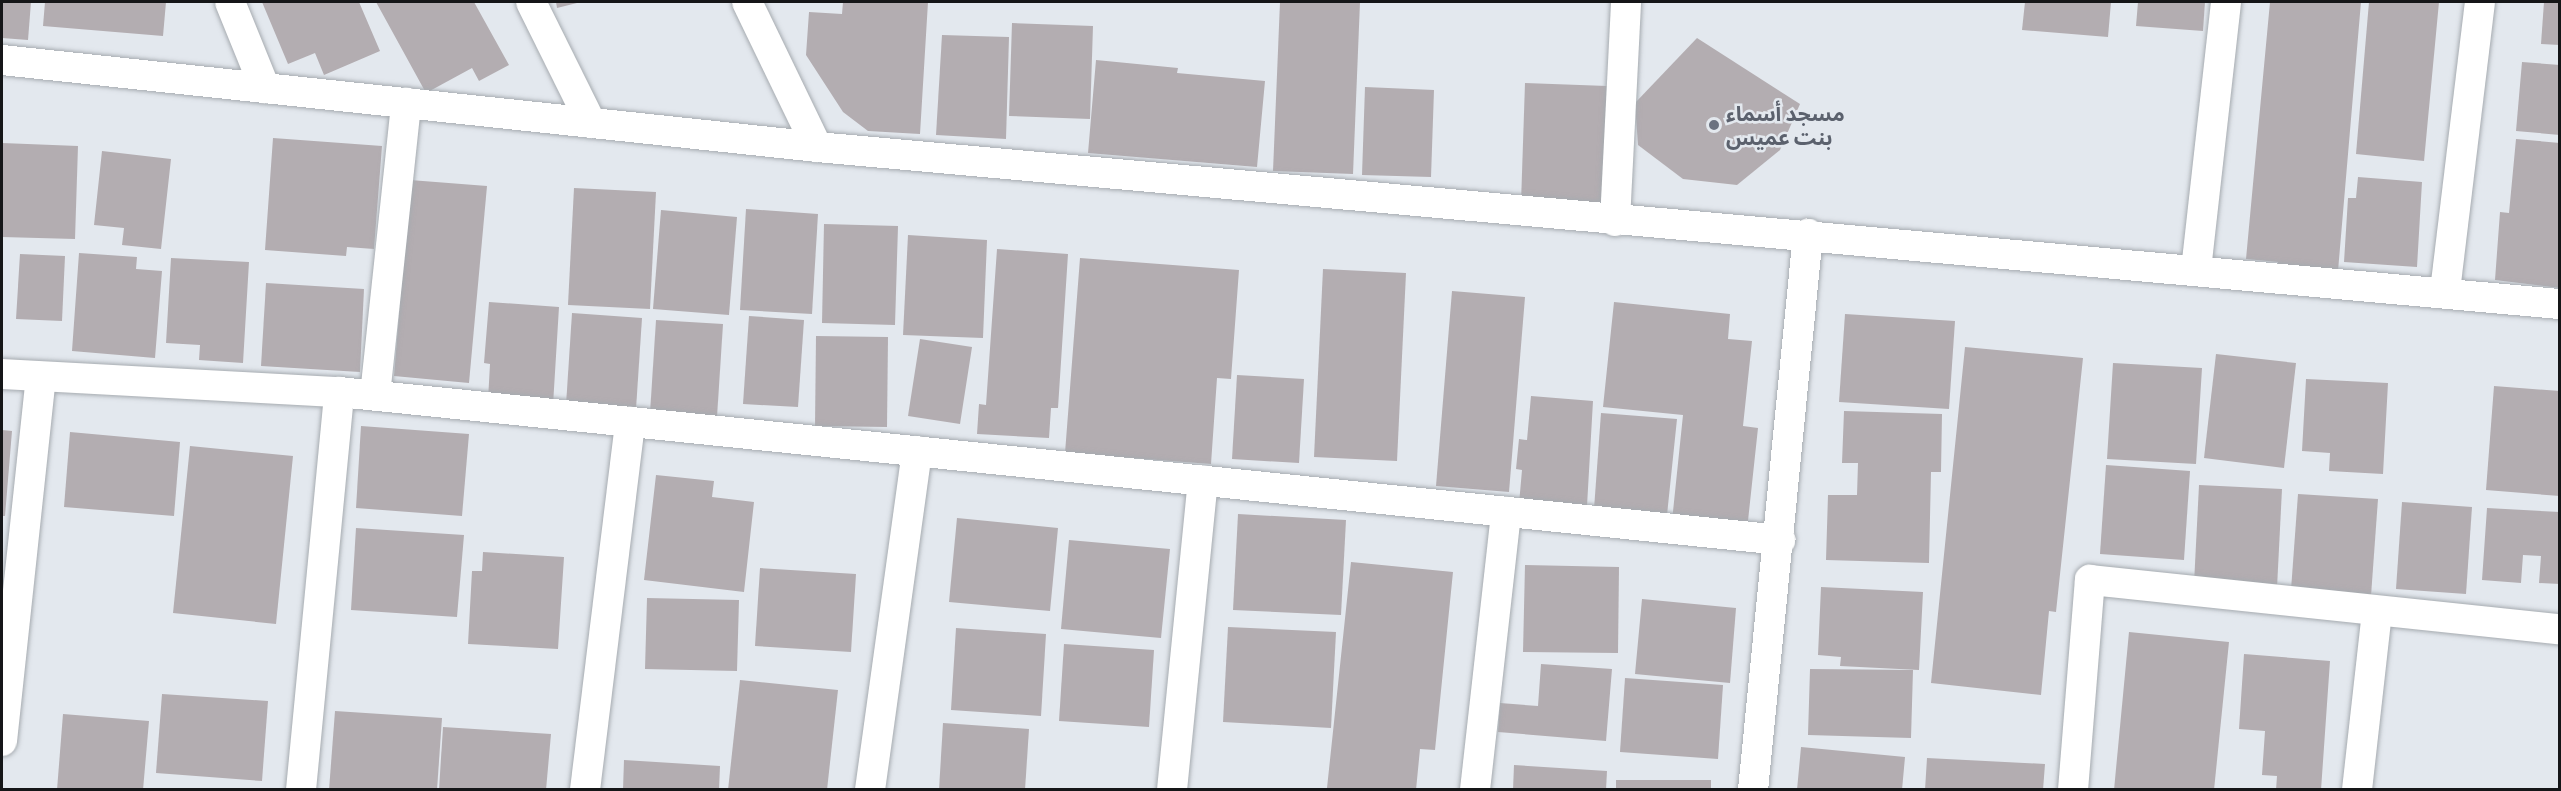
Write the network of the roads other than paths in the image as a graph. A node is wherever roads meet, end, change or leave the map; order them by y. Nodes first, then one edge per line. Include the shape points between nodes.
1 (230, 2) edge
2 (531, 2) edge
3 (747, 2) edge
4 (1626, 2) edge
5 (2226, 2) edge
6 (2480, 2) edge
7 (2, 60) edge
8 (266, 88) junction
9 (406, 103) junction
10 (591, 123) junction
11 (817, 147) junction
12 (1615, 221) junction
13 (1808, 234) junction
14 (2196, 270) junction
15 (2445, 291) junction
16 (2559, 304) edge
17 (2, 374) edge
18 (41, 377) junction
19 (339, 392) junction
20 (375, 395) junction
21 (630, 422) junction
22 (917, 452) junction
23 (1203, 481) junction
24 (1506, 512) junction
25 (1780, 540) junction
26 (2377, 612) junction
27 (2559, 629) edge
28 (2, 741) edge
29 (301, 789) edge
30 (585, 789) edge
31 (870, 789) edge
32 (1172, 789) edge
33 (1475, 789) edge
34 (1753, 789) edge
35 (2073, 789) edge
36 (2357, 789) edge

1 - 8 street
2 - 10 street
3 - 11 street
4 - 12 street
5 - 14 street
6 - 15 street
7 - 8 street
8 - 9 street
9 - 10 street
9 - 20 street
10 - 11 street
11 - 12 street
12 - 13 street
13 - 14 street
13 - 25 street
14 - 15 street
15 - 16 street
17 - 18 street
18 - 19 street
18 - 28 street
19 - 20 street
19 - 29 street
20 - 21 street
21 - 22 street
21 - 30 street
22 - 23 street
22 - 31 street
23 - 24 street
23 - 32 street
24 - 25 street
24 - 33 street
25 - 34 street
26 - 27 street
26 - 35 street via 2090,580
26 - 36 street

